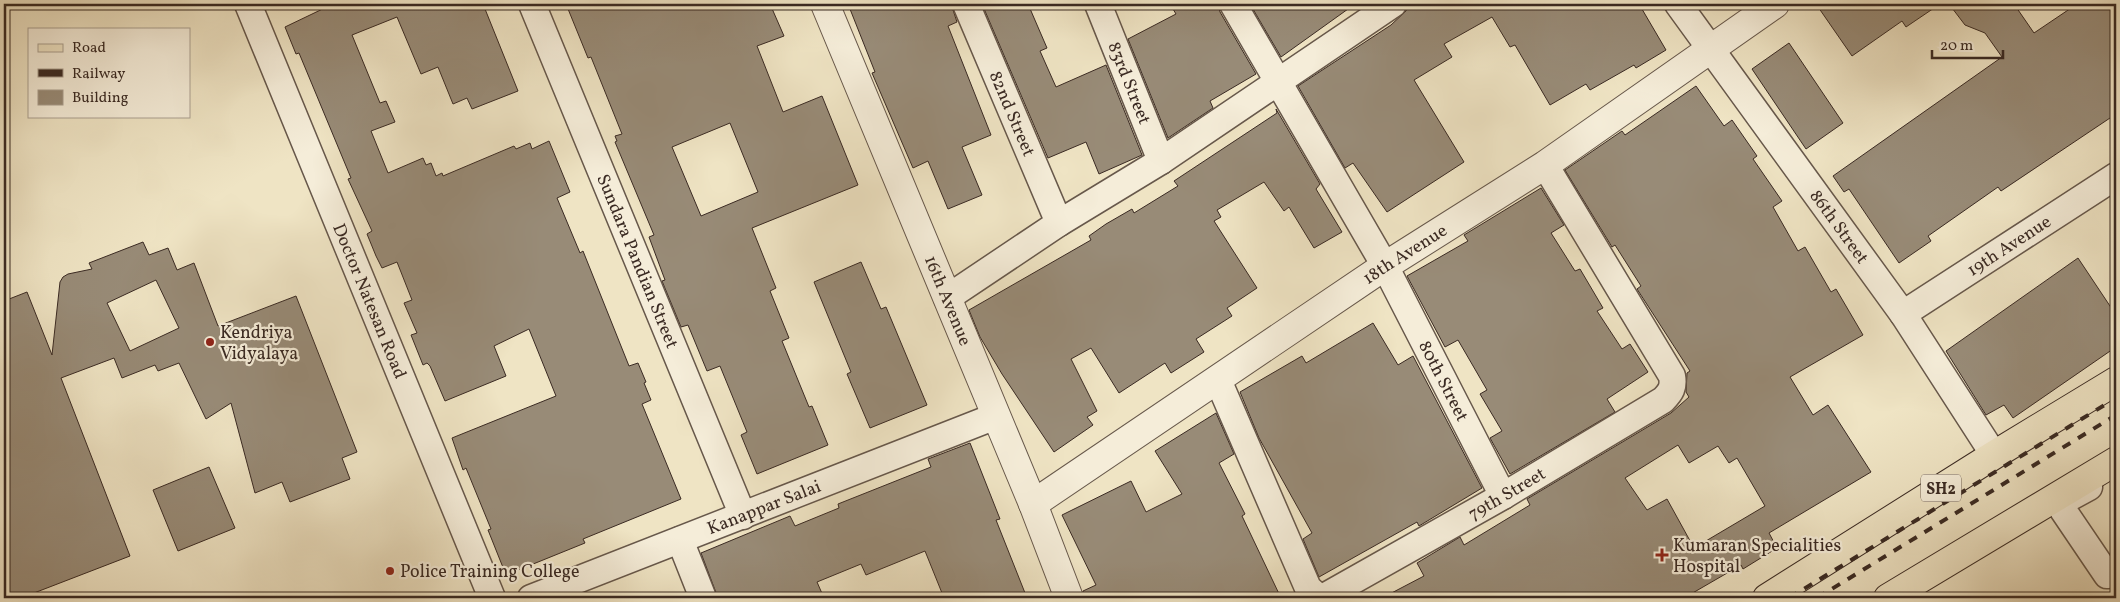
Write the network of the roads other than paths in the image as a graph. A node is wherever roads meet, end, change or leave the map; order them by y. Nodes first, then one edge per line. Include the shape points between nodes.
1 (248, 4) edge
2 (532, 4) edge
3 (825, 4) edge
4 (966, 4) edge
5 (1098, 4) edge
6 (1233, 4) edge
7 (1394, 4) edge
8 (1678, 4) edge
9 (1775, 4) edge
10 (1367, 11) edge
11 (1709, 48) junction
12 (1278, 80) junction
13 (1161, 161) junction
14 (1545, 165) junction
15 (2116, 176) edge
16 (1059, 223) junction
17 (1385, 266) junction
18 (947, 298) junction
19 (1903, 314) junction
20 (1218, 380) junction
21 (2116, 381) edge
22 (996, 416) junction
23 (1994, 455) junction
24 (2116, 461) edge
25 (2116, 471) edge
26 (1504, 496) junction
27 (1033, 504) junction
28 (743, 516) junction
29 (680, 540) junction
30 (2116, 574) edge
31 (492, 598) edge
32 (531, 598) edge
33 (703, 598) edge
34 (1069, 598) edge
35 (1767, 598) edge
36 (1888, 598) edge

1 - 31 street, Doctor Natesan Road
2 - 28 street, Sundara Pandian Street
3 - 18 street, 16th Avenue
4 - 16 street, 82nd Street
5 - 13 street, 83rd Street
6 - 12 street, 80th Street
7 - 10 street
8 - 11 street, 86th Street
9 - 11 street, 18th Avenue
10 - 12 street
11 - 14 street, 18th Avenue
11 - 19 street, 86th Street
12 - 13 street
12 - 17 street, 80th Street
13 - 16 street
14 - 17 street, 18th Avenue
14 - 26 street, 79th Street via 1672,376 1673,385 1663,400
15 - 19 street, 19th Avenue
16 - 18 street
17 - 20 street, 18th Avenue
17 - 26 street, 80th Street
18 - 22 street, 16th Avenue
19 - 23 street, 86th Street
20 - 26 street, 79th Street via 1308,588 1318,597 1324,597
20 - 27 street, 18th Avenue
21 - 23 main road, SH2
22 - 27 street, 16th Avenue
22 - 28 street, Kanappar Salai
23 - 35 main road, SH2
24 - 36 main road
25 - 30 street via 2068,499 2063,510 2107,575
27 - 34 street, 16th Avenue
28 - 29 street, Kanappar Salai
29 - 32 street, Kanappar Salai
29 - 33 street

